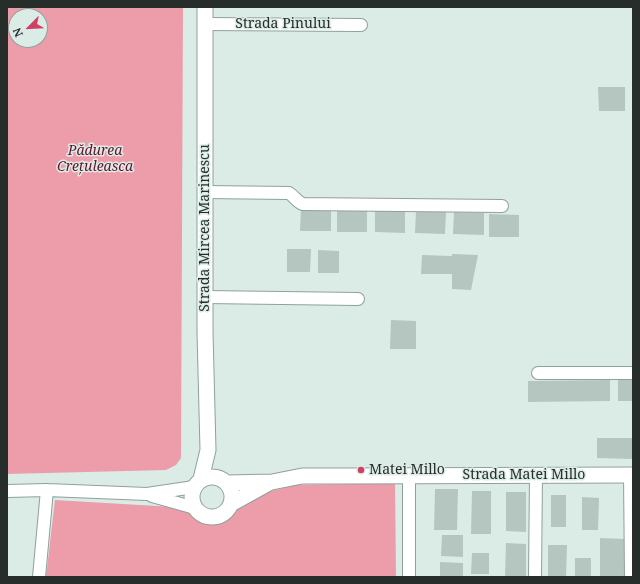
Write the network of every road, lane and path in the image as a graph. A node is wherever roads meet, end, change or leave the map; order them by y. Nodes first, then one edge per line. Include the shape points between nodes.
1 (205, 7) edge
2 (205, 24) junction
3 (361, 25) dead end
4 (205, 192) junction
5 (502, 206) dead end
6 (205, 297) junction
7 (358, 299) dead end
8 (538, 373) dead end
9 (633, 373) edge
10 (208, 450) junction
11 (536, 474) junction
12 (409, 475) junction
13 (632, 475) edge
14 (222, 480) junction
15 (272, 482) junction
16 (198, 483) junction
17 (47, 490) junction
18 (7, 491) edge
19 (147, 494) junction
20 (231, 504) junction
21 (195, 508) junction
22 (38, 577) edge
23 (409, 577) edge
24 (535, 577) edge
25 (631, 577) edge

1 - 2 street, Strada Mircea Marinescu
2 - 3 street, Strada Pinului
2 - 4 street, Strada Mircea Marinescu
4 - 5 street via 289,193 303,204
4 - 6 street, Strada Mircea Marinescu
6 - 7 street
6 - 10 street, Strada Mircea Marinescu
8 - 9 street
10 - 14 street, Strada Mircea Marinescu
10 - 16 street, Strada Mircea Marinescu
11 - 12 street, Strada Matei Millo
11 - 13 street, Strada Matei Millo
11 - 24 street
12 - 15 street, Strada Matei Millo via 302,476
12 - 23 street
13 - 25 street
14 - 15 street, Strada Matei Millo
14 - 16 street, Strada Matei Millo via 206,477
14 - 20 street via 232,493
15 - 20 street, Strada Matei Millo
16 - 19 street, Strada Matei Millo
16 - 21 street via 192,498
17 - 18 street, Strada Matei Millo
17 - 19 street, Strada Matei Millo
17 - 22 street
19 - 21 street, Strada Matei Millo
20 - 21 street, Strada Matei Millo via 224,513 214,517 203,515

